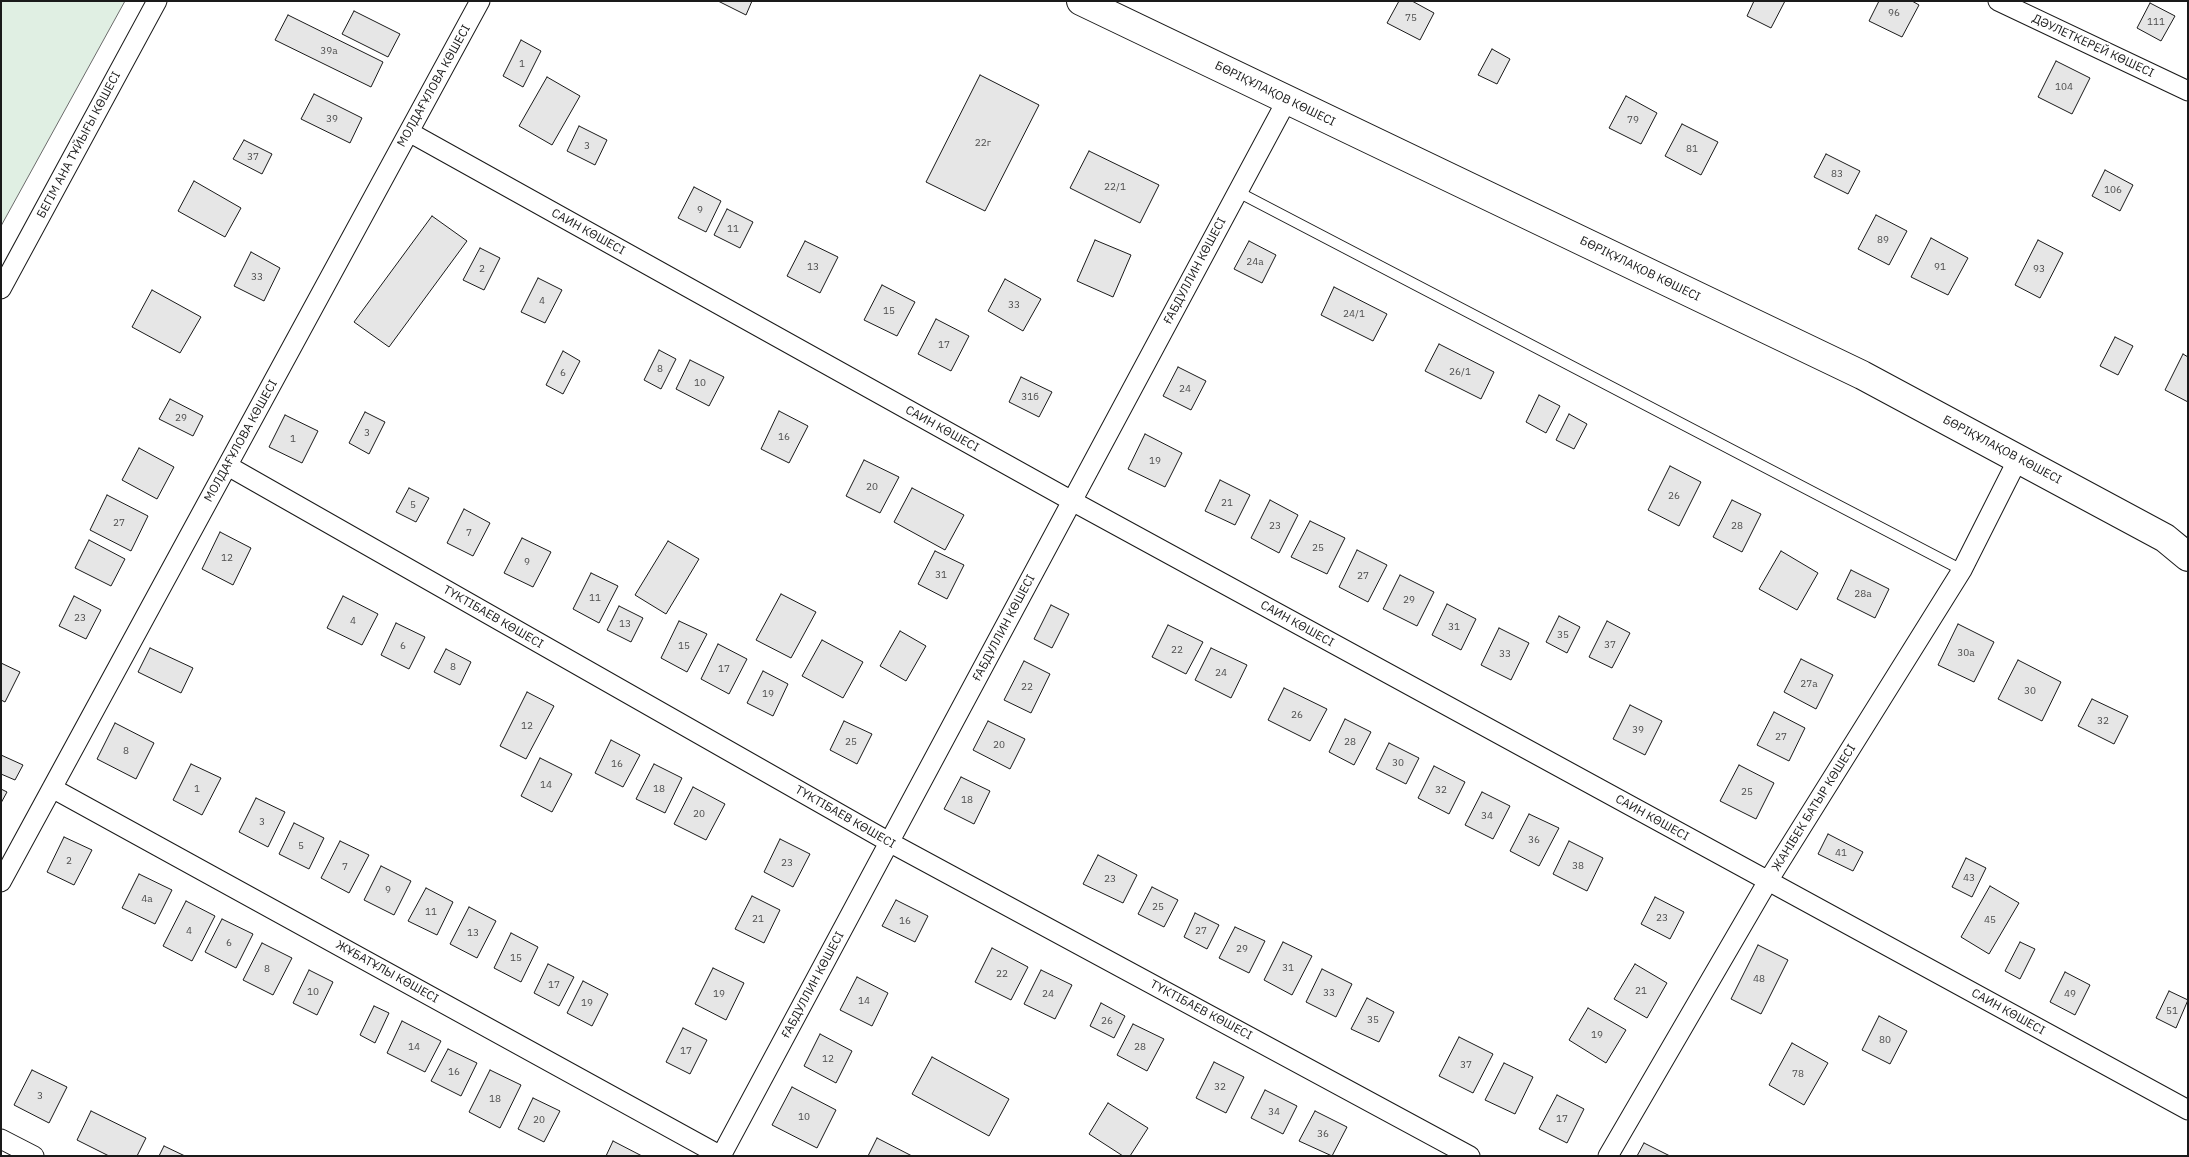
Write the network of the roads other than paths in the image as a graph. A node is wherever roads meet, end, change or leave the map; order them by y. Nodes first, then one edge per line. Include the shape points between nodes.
1 (157, 1) edge
2 (480, 1) edge
3 (1998, 1) edge
4 (1092, 4) edge
5 (2188, 91) edge
6 (1287, 100) junction
7 (409, 132) junction
8 (1238, 192) junction
9 (1, 289) edge
10 (2018, 459) junction
11 (228, 466) junction
12 (1072, 501) junction
13 (2188, 557) edge
14 (1962, 570) junction
15 (52, 788) junction
16 (889, 842) junction
17 (1, 882) edge
18 (1768, 882) junction
19 (2188, 1110) edge
20 (1, 1139) edge
21 (34, 1156) edge
22 (721, 1156) edge
23 (1470, 1156) edge
24 (1608, 1156) edge

1 - 9 street, БЕГІМ АНА ТҰЙЫҒЫ КӨШЕСІ
2 - 7 street, МОЛДАҒҰЛОВА КӨШЕСІ
3 - 5 street, ДӘУЛЕТКЕРЕЙ КӨШЕСІ
4 - 6 street, БӨРІҚҰЛАҚОВ КӨШЕСІ
6 - 8 street, ҒАБДУЛЛИН КӨШЕСІ
6 - 10 street, БӨРІҚҰЛАҚОВ КӨШЕСІ via 1862,375
7 - 11 street, МОЛДАҒҰЛОВА КӨШЕСІ
7 - 12 street, САИН КӨШЕСІ
8 - 12 street, ҒАБДУЛЛИН КӨШЕСІ
8 - 14 lane
10 - 13 street, БӨРІҚҰЛАҚОВ КӨШЕСІ via 2165,538
10 - 14 street, ЖАНІБЕК БАТЫР КӨШЕСІ
11 - 15 street, МОЛДАҒҰЛОВА КӨШЕСІ
11 - 16 street, ТҮКТІБАЕВ КӨШЕСІ
12 - 16 street, ҒАБДУЛЛИН КӨШЕСІ
12 - 18 street, САИН КӨШЕСІ
14 - 18 street, ЖАНІБЕК БАТЫР КӨШЕСІ
15 - 17 street, МОЛДАҒҰЛОВА КӨШЕСІ
15 - 22 street, ЖҰБАТҰЛЫ КӨШЕСІ
16 - 22 street, ҒАБДУЛЛИН КӨШЕСІ
16 - 23 street, ТҮКТІБАЕВ КӨШЕСІ
18 - 19 street, САИН КӨШЕСІ
18 - 24 street, ЖАНІБЕК БАТЫР КӨШЕСІ
20 - 21 street

